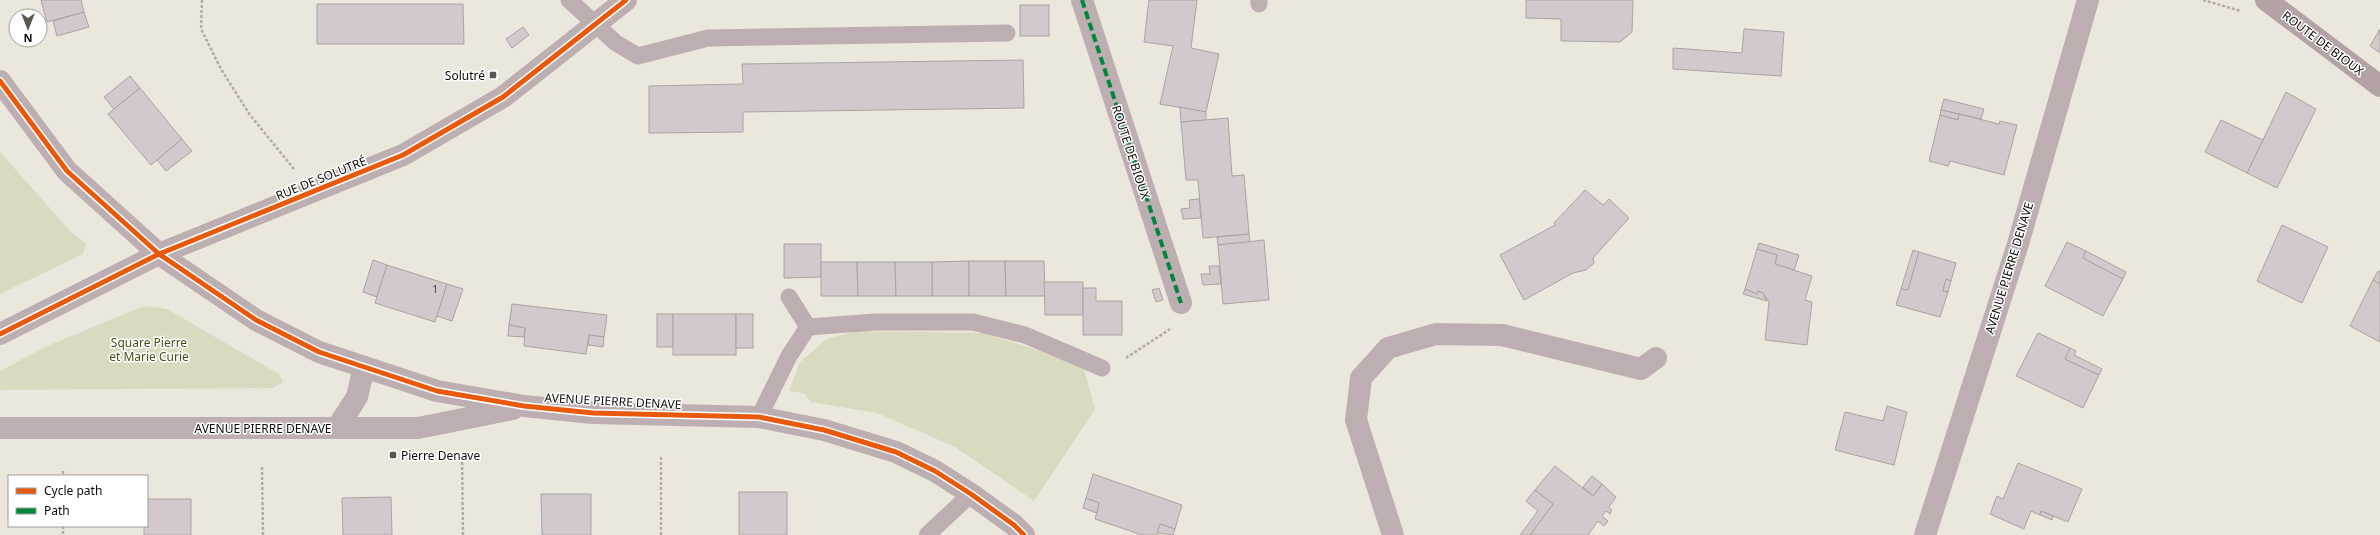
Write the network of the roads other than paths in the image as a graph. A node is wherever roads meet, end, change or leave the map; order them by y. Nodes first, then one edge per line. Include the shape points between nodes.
1 (570, 0) edge
2 (626, 0) edge
3 (1082, 0) edge
4 (2088, 0) edge
5 (2266, 0) edge
6 (596, 23) junction
7 (1007, 33) dead end
8 (0, 82) edge
9 (2380, 86) edge
10 (159, 254) junction
11 (790, 298) dead end
12 (1181, 303) road end
13 (808, 327) junction
14 (0, 334) edge
15 (1656, 358) dead end
16 (364, 367) junction
17 (1102, 368) road end
18 (524, 406) junction
19 (760, 417) junction
20 (0, 428) edge
21 (337, 428) junction
22 (971, 494) junction
23 (928, 535) edge
24 (1024, 535) edge
25 (1393, 535) edge
26 (1925, 535) edge

1 - 6 lane
2 - 6 street, RUE DE SOLUTRÉ
3 - 12 street, ROUTE DE BIOUX
4 - 26 street, AVENUE PIERRE DENAVE via 2018,244
5 - 9 main road, ROUTE DE BIOUX
6 - 7 lane via 616,43 638,56 708,38
6 - 10 street, RUE DE SOLUTRÉ via 502,97 403,155
8 - 10 street, AVENUE PIERRE DENAVE via 67,171
10 - 14 street, RUE DE SOLUTRÉ
10 - 16 street, AVENUE PIERRE DENAVE via 256,320 319,352
11 - 13 lane
13 - 17 lane via 875,322 973,322 1025,335
13 - 19 lane via 790,356
15 - 25 street via 1641,368 1502,335 1436,334 1388,348 1361,378 1356,420
16 - 18 street, AVENUE PIERRE DENAVE via 437,391
16 - 21 street via 358,397
18 - 19 street, AVENUE PIERRE DENAVE via 593,413
18 - 21 street, AVENUE PIERRE DENAVE via 418,428
19 - 22 street, AVENUE PIERRE DENAVE via 824,430 896,452 935,471
20 - 21 street, AVENUE PIERRE DENAVE
22 - 23 lane
22 - 24 street, AVENUE PIERRE DENAVE

